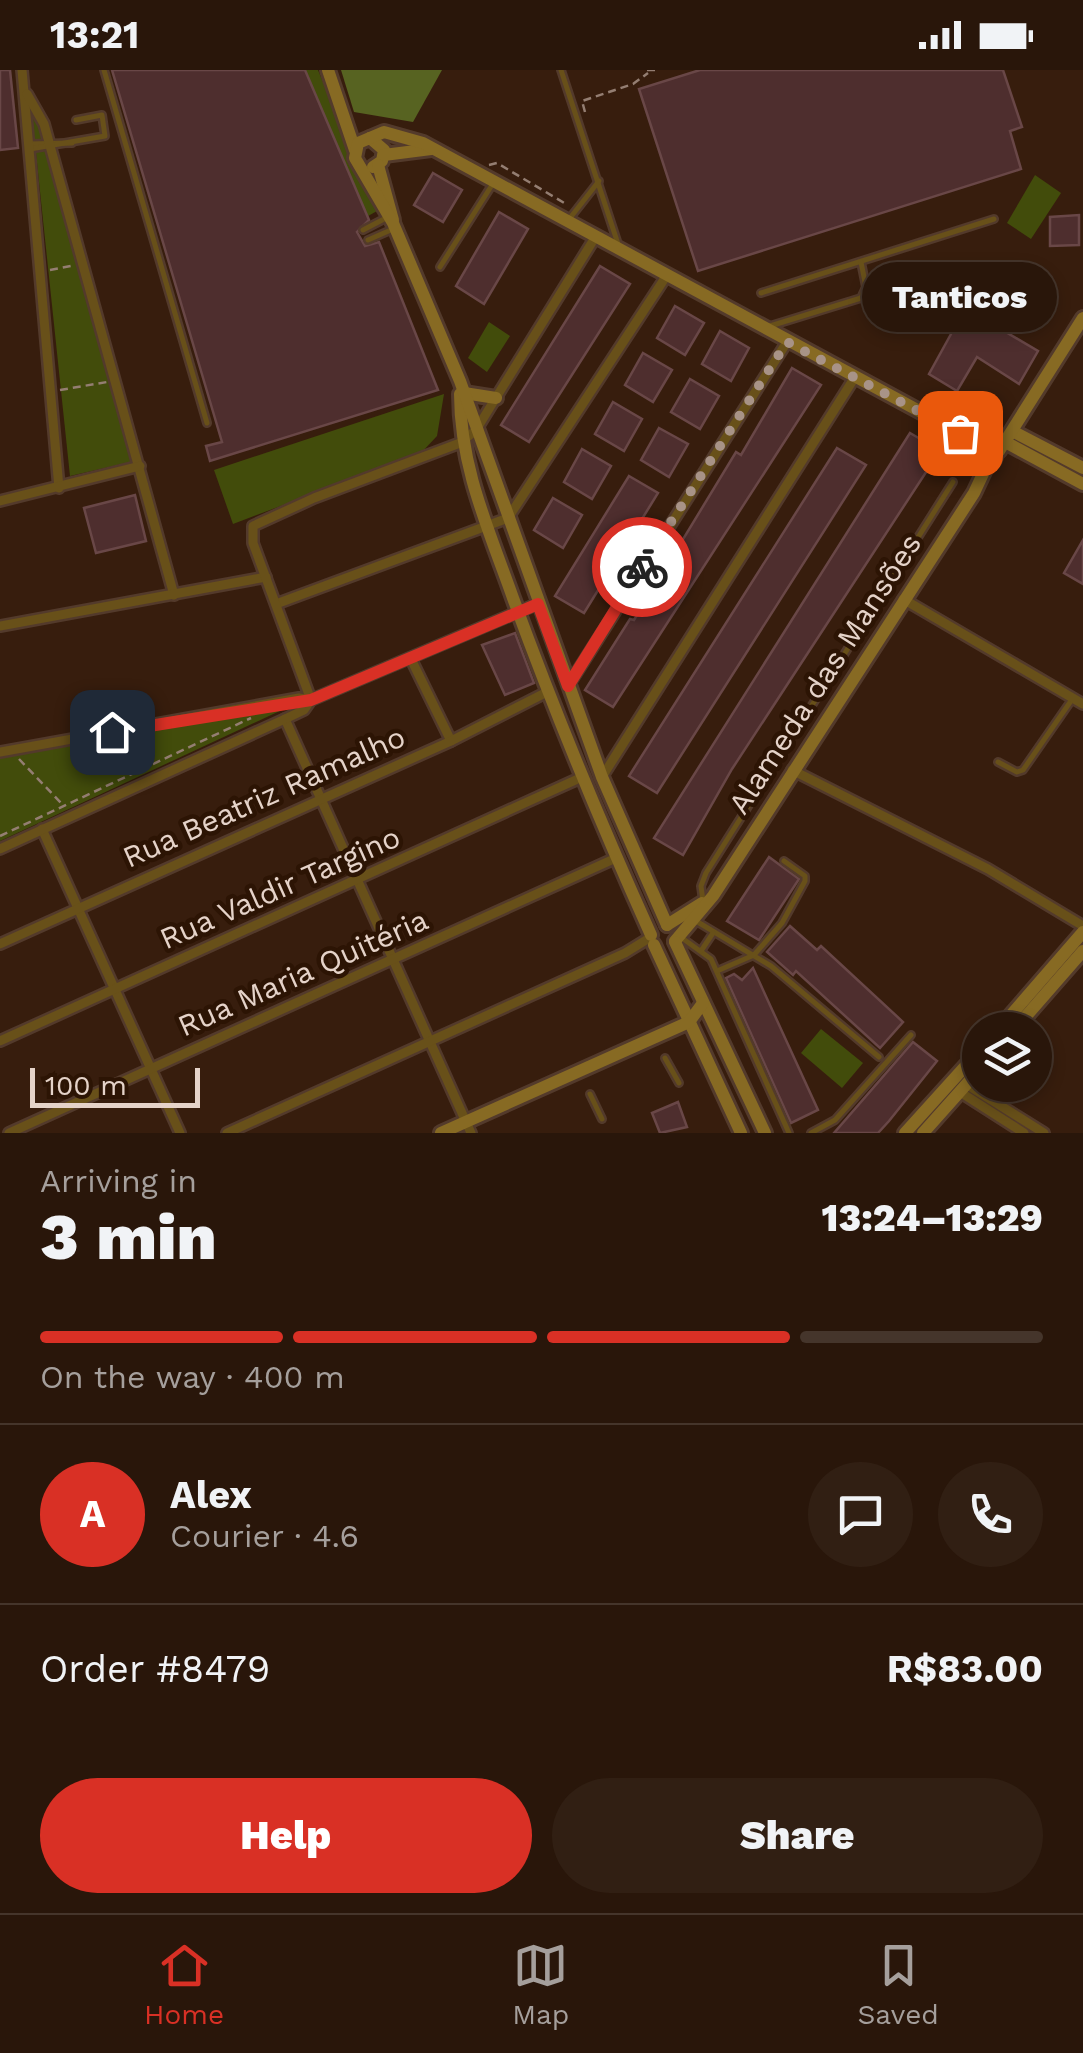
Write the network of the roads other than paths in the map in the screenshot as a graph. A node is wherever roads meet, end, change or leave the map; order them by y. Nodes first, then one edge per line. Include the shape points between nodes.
1 (22, 70) edge
2 (104, 70) edge
3 (328, 70) edge
4 (561, 70) edge
5 (26, 94) junction
6 (76, 120) dead end
7 (363, 142) junction
8 (49, 143) junction
9 (26, 147) junction
10 (433, 149) junction
11 (381, 160) junction
12 (361, 165) junction
13 (599, 181) junction
14 (494, 182) junction
15 (994, 218) dead end
16 (568, 220) junction
17 (392, 223) junction
18 (363, 230) dead end
19 (596, 236) junction
20 (368, 240) dead end
21 (620, 250) junction
22 (860, 261) junction
23 (440, 267) dead end
24 (666, 275) junction
25 (761, 293) dead end
26 (1083, 318) edge
27 (763, 328) junction
28 (787, 342) junction
29 (854, 377) junction
30 (462, 387) junction
31 (496, 398) junction
32 (207, 423) dead end
33 (476, 430) junction
34 (460, 443) junction
35 (993, 447) junction
36 (140, 466) junction
37 (1083, 468) edge
38 (954, 482) dead end
39 (1083, 484) edge
40 (59, 488) junction
41 (0, 501) edge
42 (508, 518) junction
43 (488, 527) junction
44 (266, 577) junction
45 (174, 595) junction
46 (903, 599) junction
47 (276, 604) junction
48 (538, 604) junction
49 (518, 611) junction
50 (0, 626) edge
51 (411, 659) junction
52 (568, 686) junction
53 (548, 692) junction
54 (311, 700) junction
55 (1078, 701) edge
56 (285, 719) junction
57 (450, 741) junction
58 (0, 752) edge
59 (998, 762) dead end
60 (792, 770) junction
61 (602, 777) junction
62 (580, 778) junction
63 (320, 798) junction
64 (42, 829) junction
65 (0, 848) edge
66 (616, 858) junction
67 (784, 861) dead end
68 (358, 882) junction
69 (708, 901) junction
70 (658, 904) junction
71 (81, 908) junction
72 (690, 917) junction
73 (667, 925) junction
74 (1083, 929) edge
75 (714, 933) junction
76 (653, 940) junction
77 (676, 940) junction
78 (0, 944) edge
79 (1083, 950) edge
80 (701, 951) junction
81 (754, 955) junction
82 (394, 962) junction
83 (716, 972) junction
84 (118, 988) junction
85 (703, 1003) junction
86 (1013, 1012) edge
87 (1030, 1012) edge
88 (689, 1022) junction
89 (911, 1035) dead end
90 (428, 1041) junction
91 (0, 1042) edge
92 (879, 1057) dead end
93 (665, 1058) dead end
94 (151, 1068) junction
95 (962, 1070) edge
96 (679, 1083) dead end
97 (742, 1087) junction
98 (962, 1089) edge
99 (590, 1094) dead end
100 (724, 1095) junction
101 (982, 1102) edge
102 (988, 1102) edge
103 (602, 1118) dead end
104 (468, 1128) edge
105 (10, 1133) edge
106 (180, 1133) edge
107 (227, 1133) edge
108 (441, 1133) edge
109 (741, 1133) edge
110 (765, 1133) edge
111 (790, 1133) edge
112 (811, 1133) edge
113 (905, 1133) edge
114 (923, 1133) edge
115 (1024, 1133) edge
116 (1044, 1133) edge

1 - 5 street
2 - 32 lane
3 - 7 main road
4 - 13 lane
5 - 8 street
5 - 9 street
6 - 8 lane via 102,115 107,131 101,140
7 - 10 main road via 394,133
7 - 11 main road via 382,145
7 - 12 main road
8 - 9 lane
8 - 36 street
9 - 40 street
10 - 11 main road
10 - 14 main road
11 - 12 main road
11 - 17 main road
12 - 17 main road
13 - 16 lane
13 - 21 lane
14 - 16 main road
14 - 23 lane
15 - 22 lane
16 - 19 main road
17 - 18 lane
17 - 20 lane
17 - 30 main road
19 - 21 main road
19 - 31 street
21 - 24 main road
22 - 25 lane
22 - 27 lane via 862,298
24 - 27 main road
24 - 42 street
26 - 35 main road, Alameda das Mansões
27 - 28 main road
28 - 29 main road
28 - 52 street
29 - 35 main road
29 - 61 street
30 - 31 main road
30 - 33 main road
30 - 34 main road
31 - 33 street
33 - 34 street
33 - 42 main road
34 - 43 main road
34 - 44 street via 257,522 252,530
35 - 37 main road
35 - 39 main road
35 - 46 main road, Alameda das Mansões via 980,480
36 - 40 street
36 - 45 street
38 - 69 lane via 706,873 701,886
40 - 41 street
42 - 43 street
42 - 48 main road
43 - 47 street
43 - 49 main road
44 - 45 street
44 - 47 street
45 - 50 street
46 - 55 street
46 - 60 main road, Alameda das Mansões
47 - 54 street
48 - 49 street
48 - 52 main road
49 - 51 street
49 - 53 main road
51 - 54 street
51 - 57 street
52 - 61 main road
53 - 57 street, Rua Beatriz Ramalho
53 - 62 main road
54 - 56 street
54 - 58 street
55 - 59 lane via 1023,770
56 - 63 street
56 - 64 street
57 - 63 street, Rua Beatriz Ramalho
60 - 69 main road, Alameda das Mansões
60 - 74 street via 988,870
61 - 70 main road
62 - 66 main road
62 - 68 street, Rua Valdir Targino
63 - 68 street
63 - 71 street, Rua Beatriz Ramalho
64 - 65 street
64 - 71 street
66 - 76 main road
66 - 82 street, Rua Maria Quitéria
67 - 81 lane via 805,876 805,885
68 - 82 street
68 - 84 street, Rua Valdir Targino
69 - 72 main road, Alameda das Mansões
70 - 72 main road
70 - 73 main road
71 - 78 street, Rua Beatriz Ramalho
71 - 84 street
72 - 73 main road, Alameda das Mansões
72 - 75 lane
72 - 77 main road, Alameda das Mansões
73 - 76 main road via 657,926
73 - 77 main road
74 - 86 main road
75 - 80 lane
75 - 81 lane
76 - 77 main road via 664,949
76 - 88 main road
76 - 90 street
77 - 80 lane
77 - 85 main road
79 - 87 main road
80 - 83 lane
81 - 83 lane
81 - 92 lane
82 - 90 street
82 - 94 street, Rua Maria Quitéria
83 - 111 lane
84 - 91 street, Rua Valdir Targino
84 - 94 street
85 - 88 main road
85 - 97 main road
88 - 100 main road
88 - 104 main road
89 - 112 lane via 835,1120
90 - 104 street
90 - 107 street
93 - 96 lane
94 - 105 street, Rua Maria Quitéria
94 - 106 street
95 - 113 main road
97 - 100 main road
97 - 110 main road
98 - 114 main road
99 - 103 lane
100 - 109 main road
101 - 115 street
102 - 116 street
104 - 108 main road

